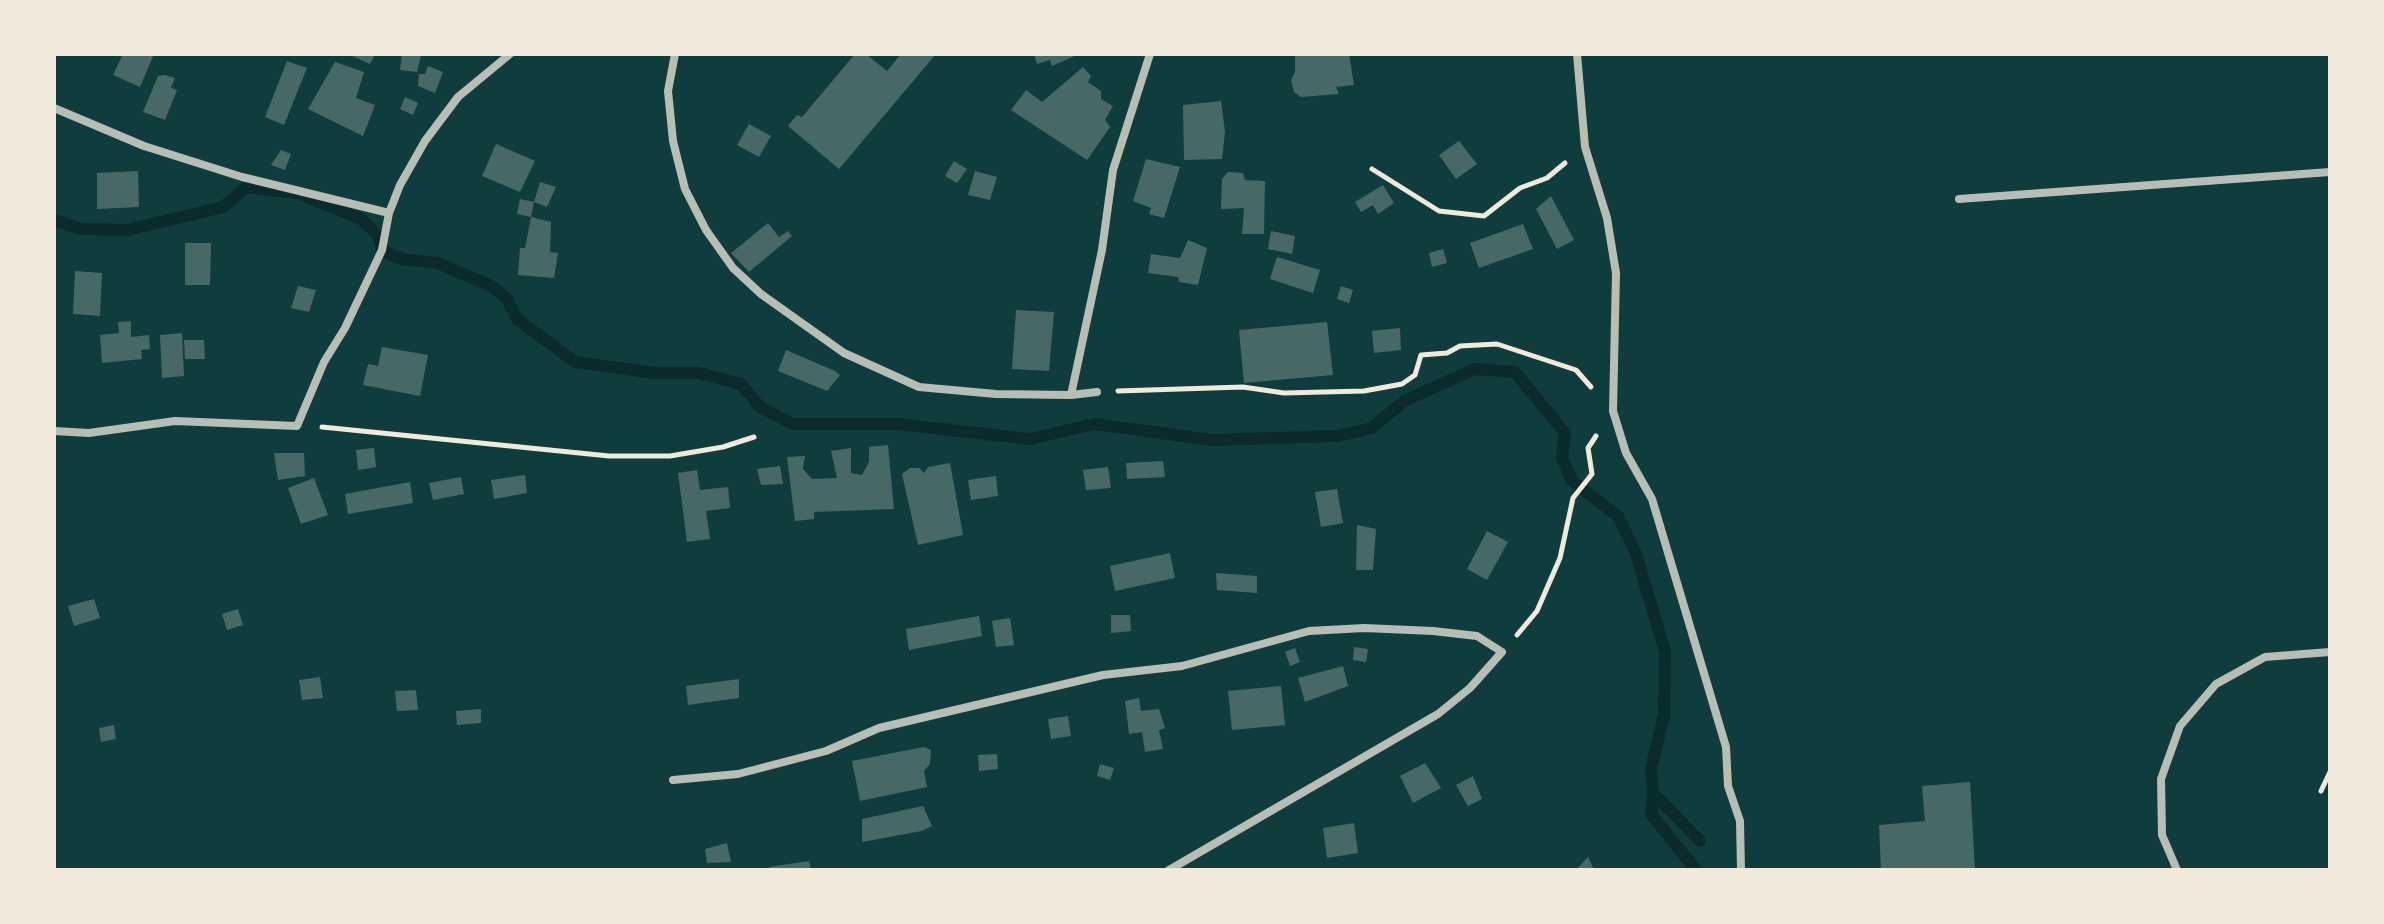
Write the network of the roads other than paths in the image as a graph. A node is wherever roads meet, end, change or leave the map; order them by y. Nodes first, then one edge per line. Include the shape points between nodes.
1 (510, 54) edge
2 (675, 54) edge
3 (1150, 54) edge
4 (1577, 54) edge
5 (54, 108) edge
6 (2330, 172) edge
7 (1959, 199) dead end
8 (389, 213) junction
9 (1097, 392) road end
10 (1071, 395) junction
11 (54, 431) edge
12 (2330, 652) edge
13 (673, 780) dead end
14 (1169, 870) edge
15 (1741, 870) edge
16 (2177, 870) edge

1 - 8 street via 458,97 425,141
2 - 10 street via 668,91 685,189 733,268 761,294 844,353 919,387
3 - 10 street via 1113,170
4 - 15 street via 1585,147 1607,218 1616,273 1613,411 1626,453 1652,499 1726,747 1728,786 1740,821
5 - 8 street via 144,146 242,177
6 - 7 street
8 - 11 street via 382,250 297,426 175,421 89,433
9 - 10 street
12 - 16 street via 2265,657 2216,684 2180,726 2161,779 2162,835
13 - 14 street via 738,774 826,751 879,728 1103,675 1182,666 1309,631 1433,631 1477,636 1502,652 1438,714

